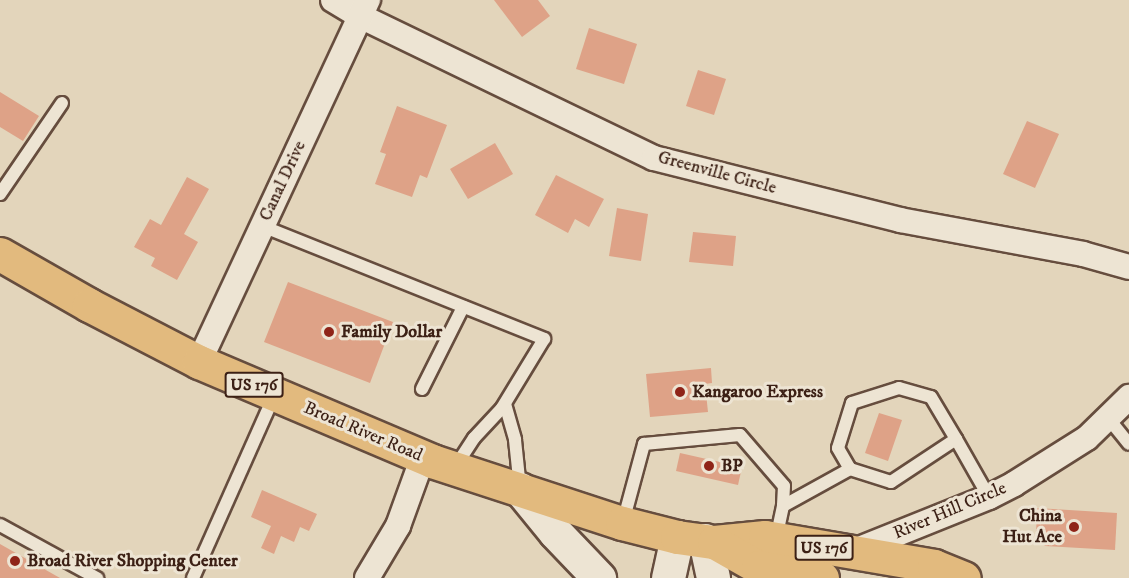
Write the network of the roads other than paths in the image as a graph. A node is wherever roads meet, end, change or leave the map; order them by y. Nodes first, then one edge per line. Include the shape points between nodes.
1 (333, 0) edge
2 (364, 8) edge
3 (62, 103) dead end
4 (0, 194) edge
5 (262, 226) junction
6 (0, 254) edge
7 (1129, 267) edge
8 (463, 307) junction
9 (199, 362) junction
10 (422, 389) dead end
11 (275, 394) junction
12 (1129, 397) edge
13 (503, 406) junction
14 (1108, 418) junction
15 (956, 439) junction
16 (1129, 444) edge
17 (423, 457) junction
18 (454, 468) junction
19 (850, 469) junction
20 (520, 489) junction
21 (988, 497) junction
22 (783, 506) junction
23 (622, 523) junction
24 (0, 525) edge
25 (775, 539) junction
26 (699, 540) junction
27 (852, 552) junction
28 (97, 578) edge
29 (193, 578) edge
30 (367, 578) edge
31 (599, 578) edge
32 (668, 578) edge
33 (714, 578) edge
34 (822, 578) edge
35 (964, 578) edge

1 - 2 street, Greenville Circle
2 - 5 street, Canal Drive
2 - 7 street, Greenville Circle via 654,158 900,220 1083,254
3 - 4 lane
5 - 8 lane
5 - 9 street, Canal Drive
6 - 9 main road, Broad River Road / US 176
8 - 10 lane
8 - 13 lane via 544,339
9 - 11 main road, Broad River Road / US 176
11 - 17 main road, Broad River Road / US 176
11 - 29 lane
12 - 14 street, River Hill Circle
13 - 18 lane
13 - 20 lane via 515,440
14 - 16 lane
14 - 21 street, River Hill Circle via 1087,438
15 - 19 lane via 891,482
15 - 19 lane via 931,397 899,388 852,403 838,448
15 - 21 lane
17 - 18 main road, Broad River Road / US 176
17 - 30 street via 398,526
18 - 20 main road, Broad River Road / US 176
19 - 22 lane
20 - 23 main road, Broad River Road / US 176
20 - 31 main road
21 - 27 street, River Hill Circle
22 - 23 lane via 784,486 740,435 644,444
22 - 25 lane
23 - 26 main road, Broad River Road / US 176
24 - 28 lane
25 - 26 main road, Broad River Road / US 176
25 - 27 main road, Broad River Road / US 176
26 - 32 main road
26 - 33 main road
26 - 34 main road, Broad River Road via 758,567
27 - 35 main road, Broad River Road / US 176 via 934,566

